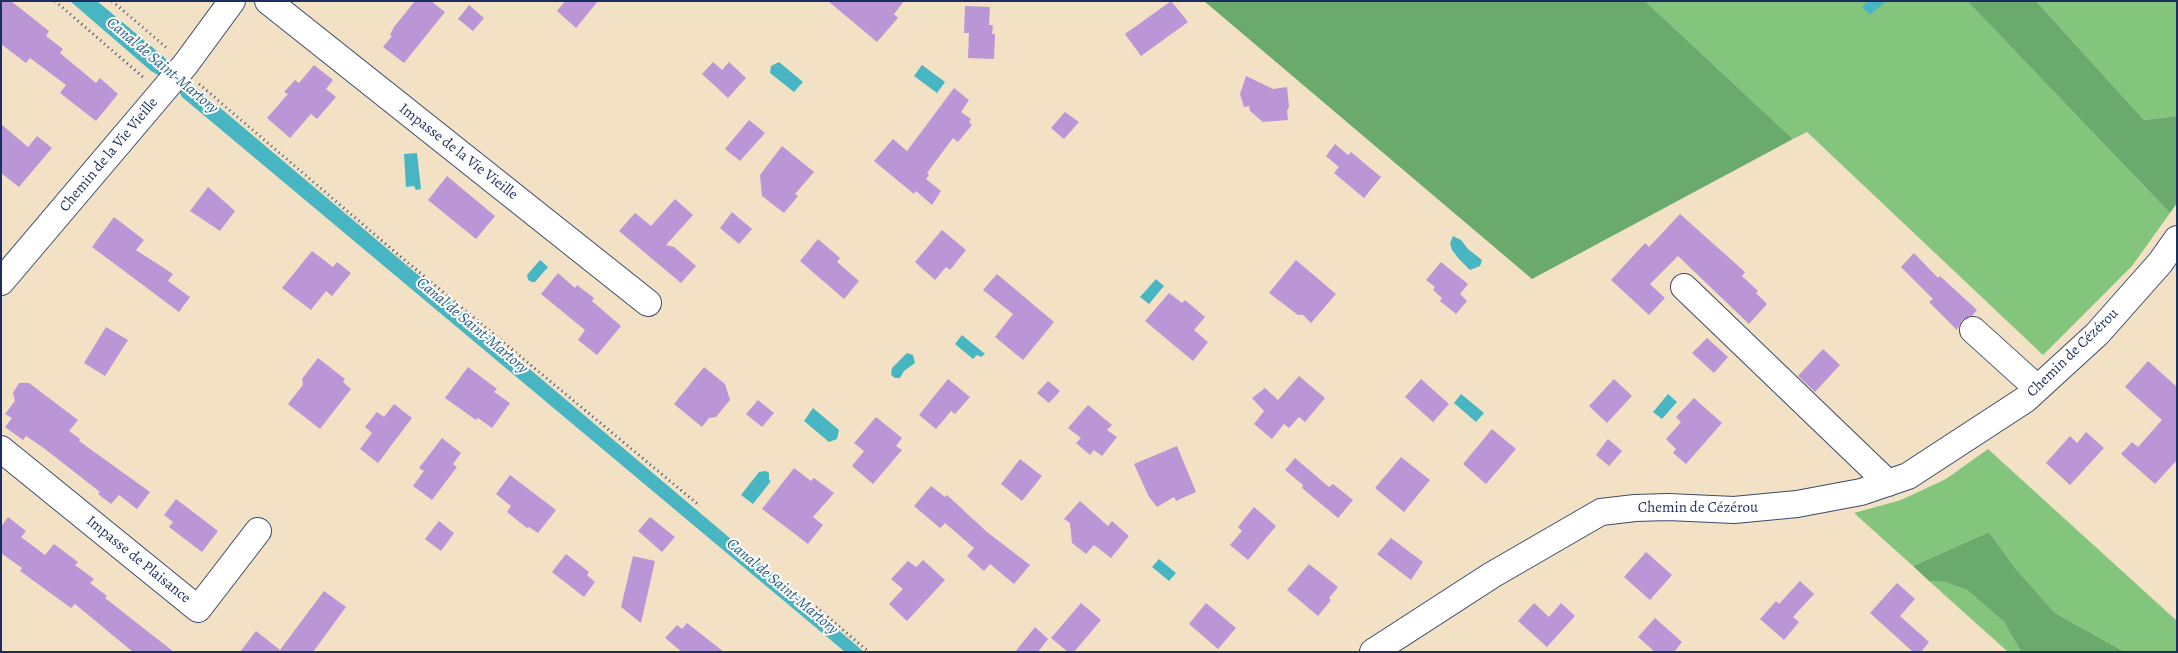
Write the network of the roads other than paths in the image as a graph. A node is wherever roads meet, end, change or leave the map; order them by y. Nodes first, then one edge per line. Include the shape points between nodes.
1 (232, 1) edge
2 (268, 1) edge
3 (2177, 239) edge
4 (1, 282) edge
5 (1684, 287) dead end
6 (648, 303) dead end
7 (1973, 330) dead end
8 (2037, 388) junction
9 (1, 449) edge
10 (1888, 483) junction
11 (258, 531) dead end
12 (1373, 652) edge

1 - 4 street, Chemin de la Vie Vieille via 174,78
2 - 6 street, Impasse de la Vie Vieille
3 - 8 street, Chemin de Cézérou via 2097,334
5 - 10 street
7 - 8 street
8 - 10 street, Chemin de Cézérou via 1908,476
9 - 11 street, Impasse de Plaisance via 198,608
10 - 12 street, Chemin de Cézérou via 1861,492 1797,504 1734,510 1668,507 1601,512 1492,575

